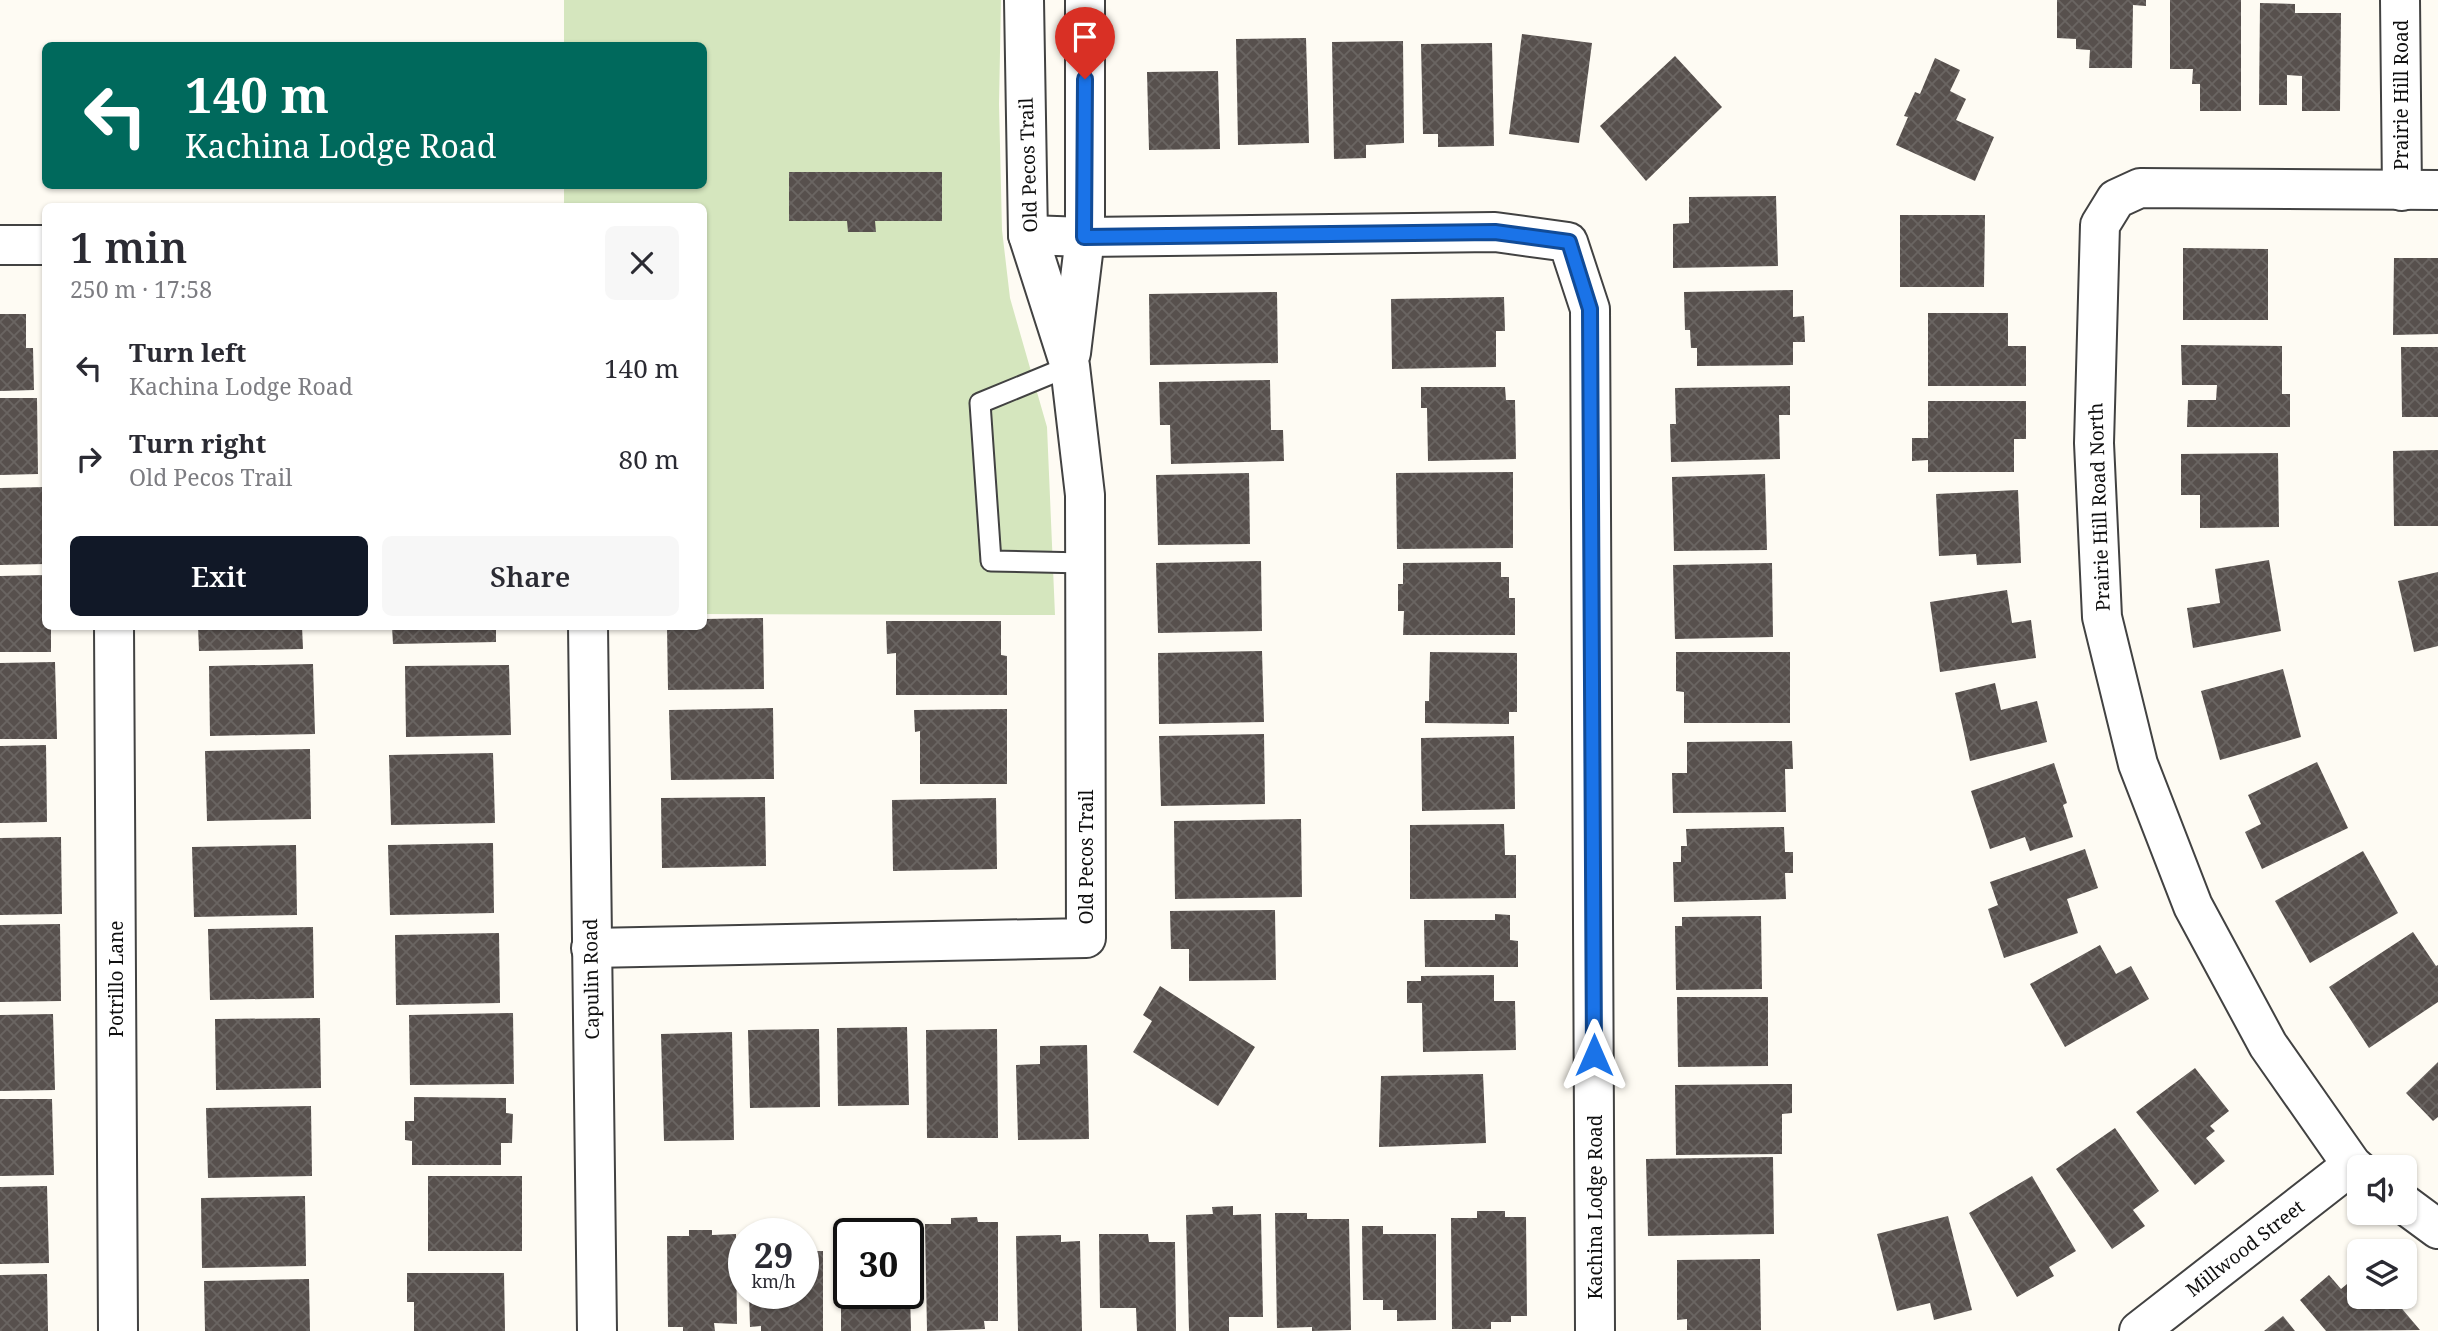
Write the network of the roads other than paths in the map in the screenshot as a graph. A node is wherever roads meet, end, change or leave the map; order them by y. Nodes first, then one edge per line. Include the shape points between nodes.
1 (1024, 0) edge
2 (1085, 0) edge
3 (2400, 0) edge
4 (2420, 190) edge
5 (1028, 235) junction
6 (1084, 237) junction
7 (42, 245) edge
8 (0, 246) edge
9 (1070, 366) junction
10 (1085, 563) junction
11 (114, 630) edge
12 (588, 630) edge
13 (591, 948) junction
14 (2347, 1157) edge
15 (2347, 1174) edge
16 (2417, 1214) edge
17 (2438, 1229) edge
18 (118, 1331) edge
19 (597, 1331) edge
20 (1595, 1331) edge
21 (2139, 1331) edge

1 - 5 street, Old Pecos Trail
2 - 6 street, Old Pecos Trail
3 - 4 street, Prairie Hill Road
4 - 14 street, Prairie Hill Road North via 2140,188 2116,199 2100,225 2094,443 2102,617 2138,764 2193,906 2268,1045
5 - 6 street, Kachina Lodge Road
5 - 9 street, Old Pecos Trail
6 - 9 street, Old Pecos Trail
6 - 20 street, Kachina Lodge Road via 1495,232 1569,242 1590,309
7 - 8 street
9 - 10 street, Old Pecos Trail via 1085,495
9 - 10 lane via 981,403 991,561
10 - 13 street, Old Pecos Trail via 1086,938
11 - 18 street, Potrillo Lane
12 - 13 street, Capulin Road
13 - 19 street, Capulin Road
15 - 21 street, Millwood Street
16 - 17 street

